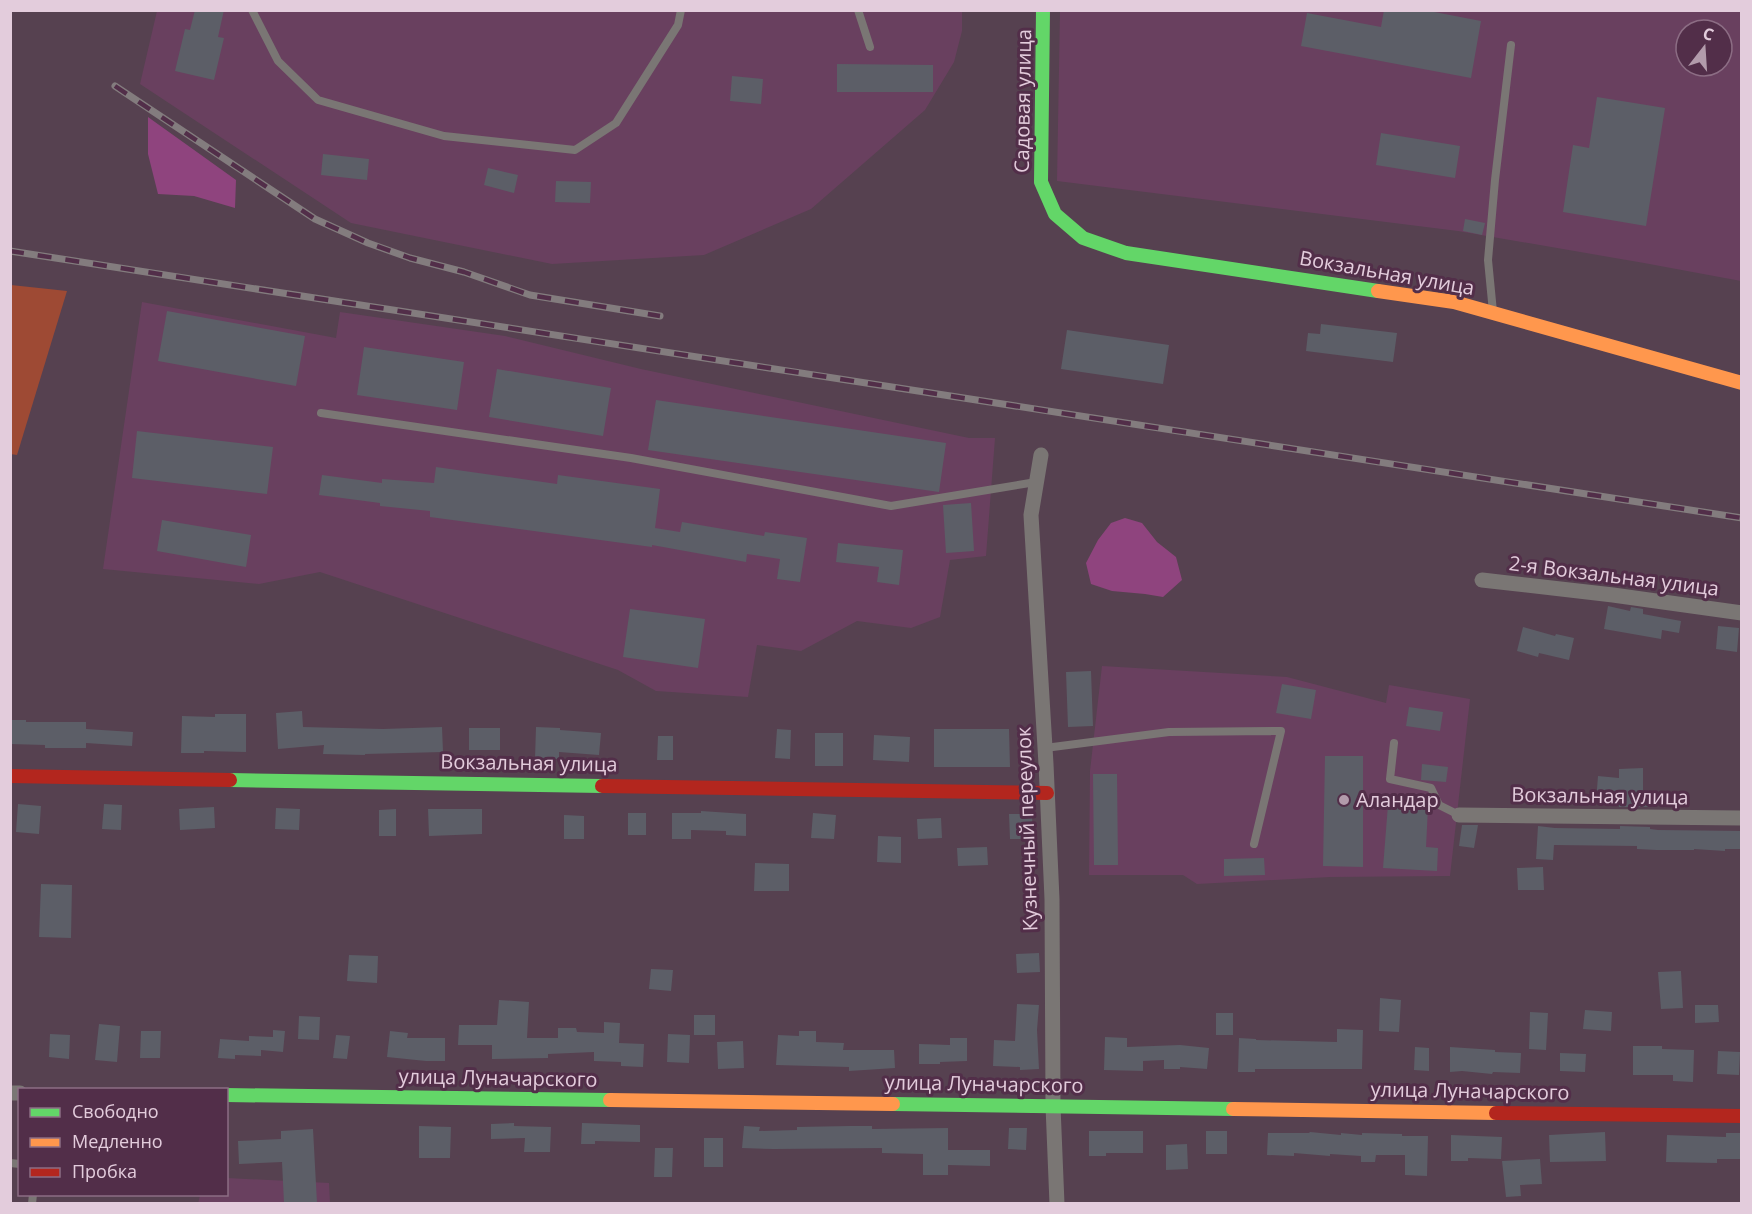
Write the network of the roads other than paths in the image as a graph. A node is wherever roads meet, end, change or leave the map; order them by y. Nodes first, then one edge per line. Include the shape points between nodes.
1 (252, 10) edge
2 (681, 10) edge
3 (858, 10) edge
4 (1043, 10) edge
5 (1511, 45) dead end
6 (870, 47) dead end
7 (1126, 253) joint
8 (1493, 313) junction
9 (1742, 383) edge
10 (321, 413) dead end
11 (1041, 455) dead end
12 (1038, 481) junction
13 (1482, 580) dead end
14 (1742, 613) edge
15 (1394, 743) dead end
16 (1045, 748) junction
17 (10, 776) edge
18 (1047, 793) junction
19 (1459, 815) joint
20 (1742, 818) edge
21 (1254, 844) dead end
22 (228, 1095) edge
23 (1053, 1106) junction
24 (1742, 1116) edge
25 (1058, 1203) edge

1 - 2 lane via 278,61 318,100 444,136 574,150 616,123 678,25
3 - 6 lane
4 - 7 street, Садовая улица via 1041,182 1055,213 1083,238
5 - 8 lane via 1488,260
7 - 8 street, Вокзальная улица via 1454,302
8 - 9 street, Вокзальная улица
10 - 12 lane via 631,458 891,506
11 - 12 street, Кузнечный переулок
12 - 16 street, Кузнечный переулок via 1031,515
13 - 14 street, 2-я Вокзальная улица
15 - 19 lane via 1390,779 1431,788 1439,806
16 - 18 street, Кузнечный переулок
16 - 21 lane via 1170,732 1281,731
17 - 18 street, Вокзальная улица
18 - 23 street, Кузнечный переулок
19 - 20 street, Вокзальная улица
22 - 23 street, улица Луначарского
23 - 24 street, улица Луначарского
23 - 25 street, Кузнечный переулок

